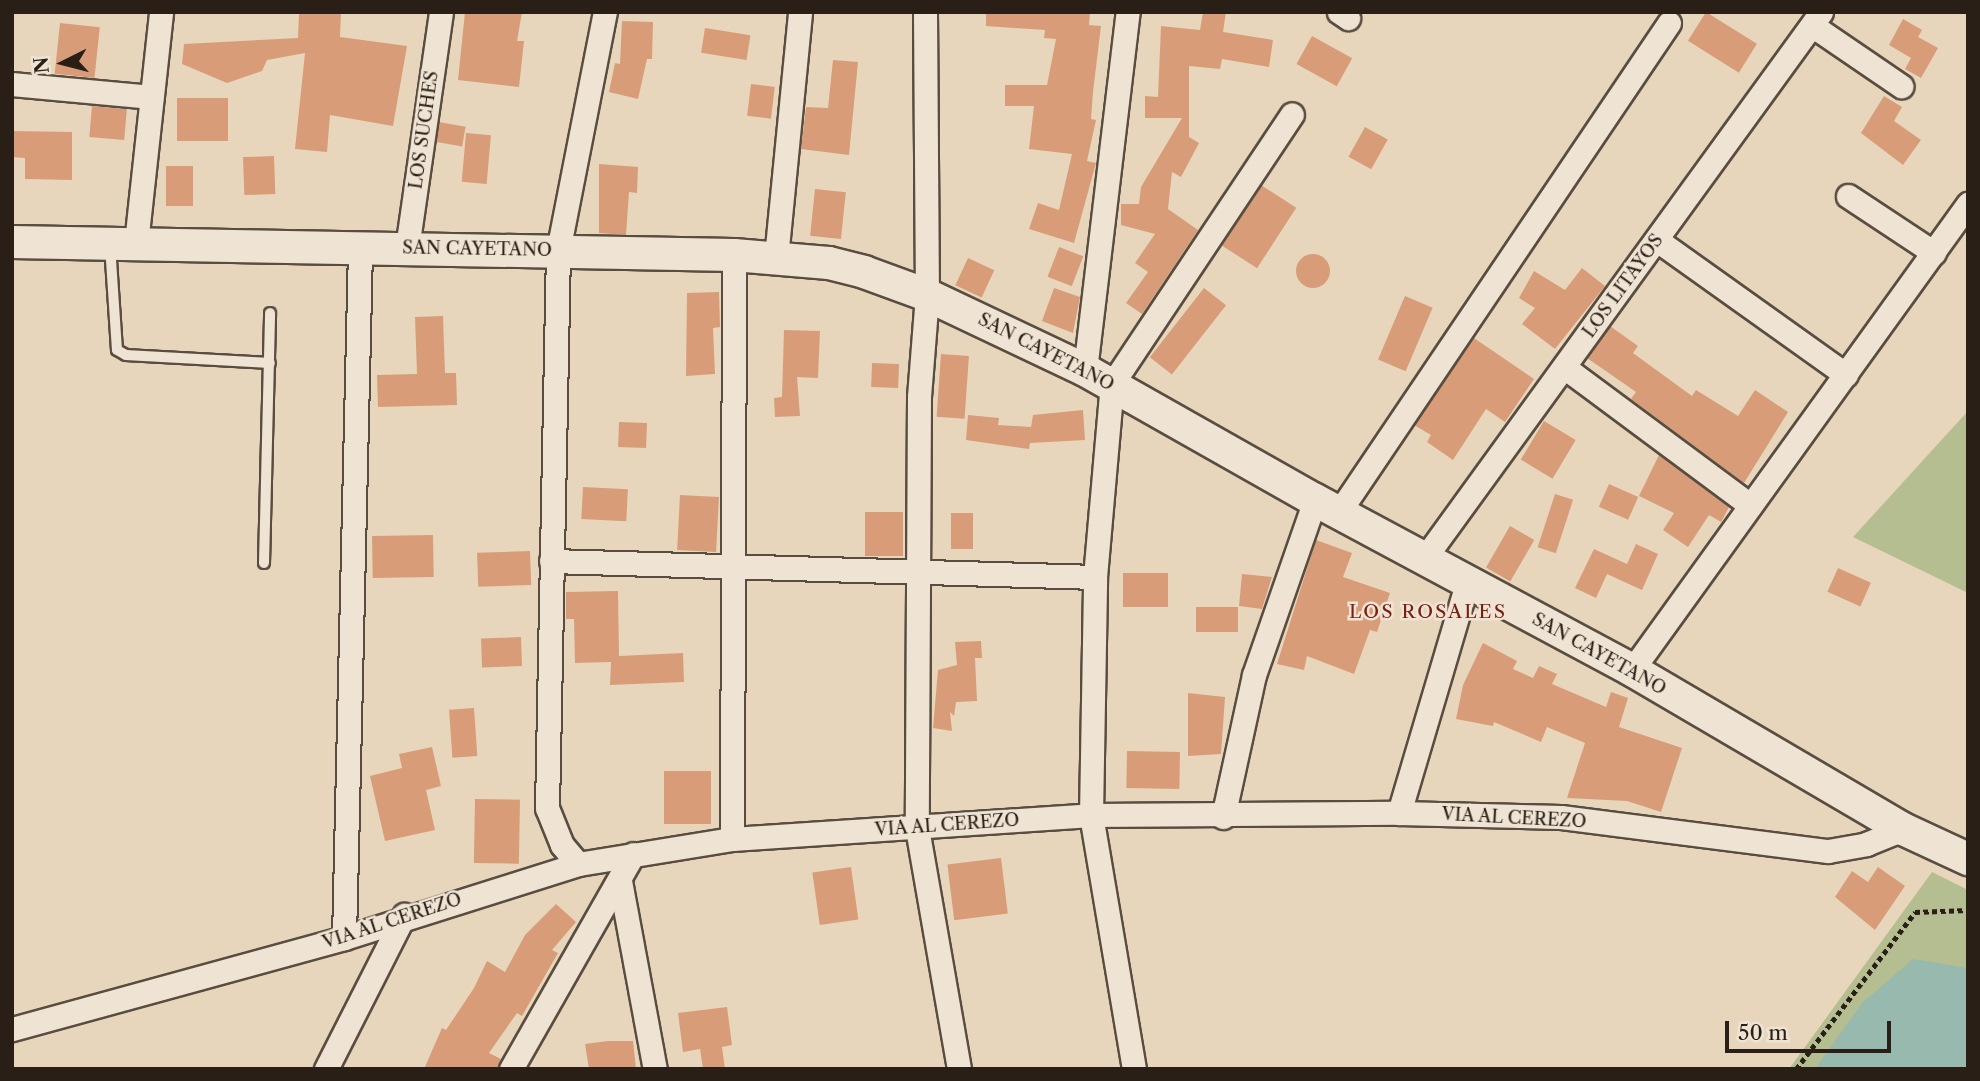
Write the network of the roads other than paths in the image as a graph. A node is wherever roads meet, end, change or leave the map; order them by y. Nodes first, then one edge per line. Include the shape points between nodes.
1 (160, 12) edge
2 (441, 12) edge
3 (605, 12) edge
4 (800, 12) edge
5 (925, 12) edge
6 (1128, 12) edge
7 (1817, 19) edge
8 (1669, 23) dead end
9 (12, 84) edge
10 (1901, 86) dead end
11 (151, 97) junction
12 (1292, 114) dead end
13 (1848, 196) dead end
14 (1968, 204) edge
15 (1657, 240) junction
16 (12, 242) edge
17 (123, 242) junction
18 (360, 247) junction
19 (407, 247) junction
20 (558, 251) junction
21 (1934, 253) junction
22 (734, 255) junction
23 (776, 258) junction
24 (927, 295) junction
25 (271, 313) dead end
26 (270, 363) junction
27 (1564, 367) junction
28 (1846, 375) junction
29 (1098, 377) junction
30 (1750, 505) junction
31 (1327, 506) junction
32 (1424, 559) junction
33 (551, 561) junction
34 (264, 563) dead end
35 (732, 568) junction
36 (918, 570) junction
37 (1095, 577) junction
38 (1467, 583) junction
39 (1632, 670) junction
40 (1399, 813) junction
41 (1091, 815) junction
42 (1223, 817) junction
43 (917, 828) junction
44 (1903, 830) junction
45 (732, 839) junction
46 (633, 854) junction
47 (1968, 859) edge
48 (578, 864) junction
49 (620, 881) junction
50 (404, 915) junction
51 (344, 938) junction
52 (12, 1029) edge
53 (326, 1069) edge
54 (511, 1069) edge
55 (654, 1069) edge
56 (959, 1069) edge
57 (1134, 1069) edge

1 - 11 street
2 - 19 street, LOS SUCHES
3 - 20 street
4 - 23 street
5 - 24 street
6 - 29 street
7 - 10 street
7 - 15 street, LOS LITAYOS
8 - 31 street
9 - 11 street
11 - 17 street
12 - 29 street
13 - 21 street
14 - 21 street
15 - 27 street, LOS LITAYOS
15 - 28 street
16 - 17 main road, SAN CAYETANO
17 - 18 main road, SAN CAYETANO
17 - 26 lane via 117,350 126,355
18 - 19 main road, SAN CAYETANO
18 - 51 street
19 - 20 main road, SAN CAYETANO
20 - 22 main road, SAN CAYETANO
20 - 33 street
21 - 28 street
22 - 23 main road, SAN CAYETANO
22 - 35 street
23 - 24 main road, SAN CAYETANO via 864,272
24 - 29 main road, SAN CAYETANO
24 - 36 street via 919,397
25 - 26 lane
26 - 34 lane
27 - 30 street
27 - 32 street, LOS LITAYOS
28 - 30 street
29 - 31 main road, SAN CAYETANO
29 - 37 street
30 - 39 street
31 - 32 main road, SAN CAYETANO
31 - 42 street via 1254,674
32 - 38 main road, SAN CAYETANO
33 - 35 street
33 - 48 street via 547,808 562,845
35 - 36 street
35 - 45 street
36 - 37 street
36 - 43 street
37 - 41 street
38 - 39 main road, SAN CAYETANO
38 - 40 street
39 - 44 main road, SAN CAYETANO
40 - 42 street, VIA AL CEREZO
40 - 44 street, VIA AL CEREZO via 1561,817 1828,851 1866,844
41 - 42 street, VIA AL CEREZO
41 - 43 street, VIA AL CEREZO
41 - 57 street
43 - 45 street, VIA AL CEREZO
43 - 56 street
44 - 47 main road, SAN CAYETANO
45 - 46 street, VIA AL CEREZO
46 - 48 street, VIA AL CEREZO
46 - 49 street
48 - 50 street, VIA AL CEREZO
49 - 54 street
49 - 55 street
50 - 51 street, VIA AL CEREZO
50 - 53 street
51 - 52 street, VIA AL CEREZO

